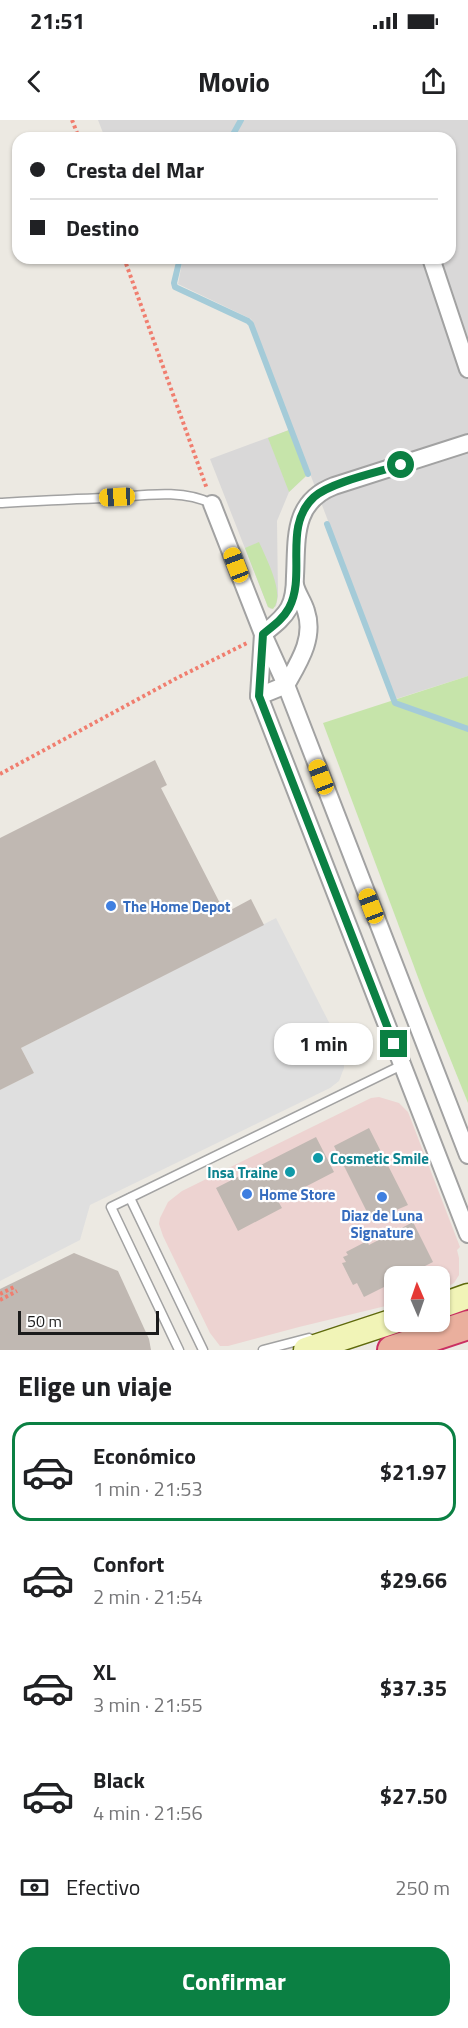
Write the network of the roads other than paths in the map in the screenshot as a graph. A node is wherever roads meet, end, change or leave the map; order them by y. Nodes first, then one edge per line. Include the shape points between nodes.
1 (433, 264) edge
2 (468, 369) edge
3 (468, 443) edge
4 (0, 502) edge
5 (212, 504) joint
6 (295, 584) junction
7 (263, 634) junction
8 (286, 685) junction
9 (259, 696) junction
10 (402, 1065) junction
11 (468, 1155) edge
12 (130, 1198) junction
13 (468, 1234) edge
14 (468, 1296) edge
15 (450, 1302) edge
16 (384, 1322) edge
17 (384, 1323) edge
18 (468, 1325) edge
19 (180, 1350) edge
20 (202, 1350) edge
21 (263, 1350) edge
22 (306, 1350) edge
23 (392, 1350) edge

1 - 2 street
3 - 6 street via 334,486 314,498 298,525
4 - 5 lane via 163,495 203,499
5 - 7 street
6 - 7 street via 289,608
6 - 8 street via 305,608 308,631 305,650
7 - 8 street
7 - 9 street
8 - 9 street
8 - 11 street
9 - 10 street
10 - 12 lane
10 - 13 street
12 - 19 lane via 111,1207
12 - 20 lane
14 - 15 main road
16 - 21 lane
17 - 22 main road
18 - 23 highway

